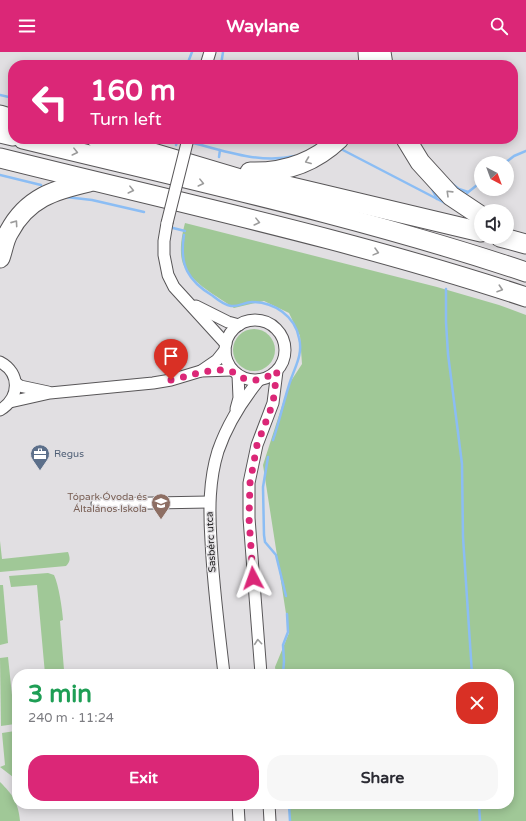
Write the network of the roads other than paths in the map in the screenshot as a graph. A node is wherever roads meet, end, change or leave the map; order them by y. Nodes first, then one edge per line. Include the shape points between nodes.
1 (43, 144) edge
2 (115, 144) edge
3 (187, 144) edge
4 (334, 144) edge
5 (409, 144) edge
6 (0, 158) edge
7 (207, 169) junction
8 (232, 177) junction
9 (93, 181) junction
10 (474, 211) edge
11 (474, 230) edge
12 (514, 230) edge
13 (526, 234) edge
14 (514, 241) edge
15 (526, 244) edge
16 (0, 258) edge
17 (526, 260) edge
18 (526, 272) edge
19 (526, 297) edge
20 (191, 304) junction
21 (239, 325) junction
22 (225, 347) junction
23 (0, 362) edge
24 (201, 371) junction
25 (277, 371) junction
26 (235, 373) junction
27 (259, 380) junction
28 (16, 383) junction
29 (50, 393) junction
30 (10, 402) junction
31 (0, 410) edge
32 (235, 413) junction
33 (209, 502) junction
34 (97, 504) dead end
35 (223, 669) edge
36 (261, 669) edge
37 (239, 809) edge
38 (269, 809) edge
39 (240, 821) edge
40 (270, 821) edge

1 -> 18 highway via 344,218
2 - 7 highway
3 - 20 street, bridge via 164,241 164,255 168,275 174,287
4 -> 7 highway via 314,159 290,168 257,172
10 -> 5 highway via 451,196 420,162
6 - 9 highway
7 - 8 highway
8 - 11 highway via 279,184
8 - 17 highway
16 -> 9 highway via 8,233 23,212 34,202 66,187
9 -> 19 highway via 451,272
12 - 13 highway
14 - 15 highway
20 - 21 street
20 - 22 street
21 - 22 street via 228,337
21 - 25 street via 257,321 275,328 284,344 282,363
22 - 24 street via 217,360
22 - 26 street via 226,358
23 - 28 street via 10,369
24 - 26 street
24 - 29 street via 153,383
25 - 27 street
36 -> 25 street via 249,518 250,483 257,445 273,403
26 - 27 street via 245,379
26 - 32 street, Sasbérc utca via 239,398
27 - 32 street, Sasbérc utca
28 - 29 street
28 - 30 street via 14,396
29 - 30 street
30 - 31 street
32 - 33 street, Sasbérc utca via 218,450
33 - 34 street
33 - 35 street, Sasbérc utca via 212,566
37 - 39 street
38 - 40 street

